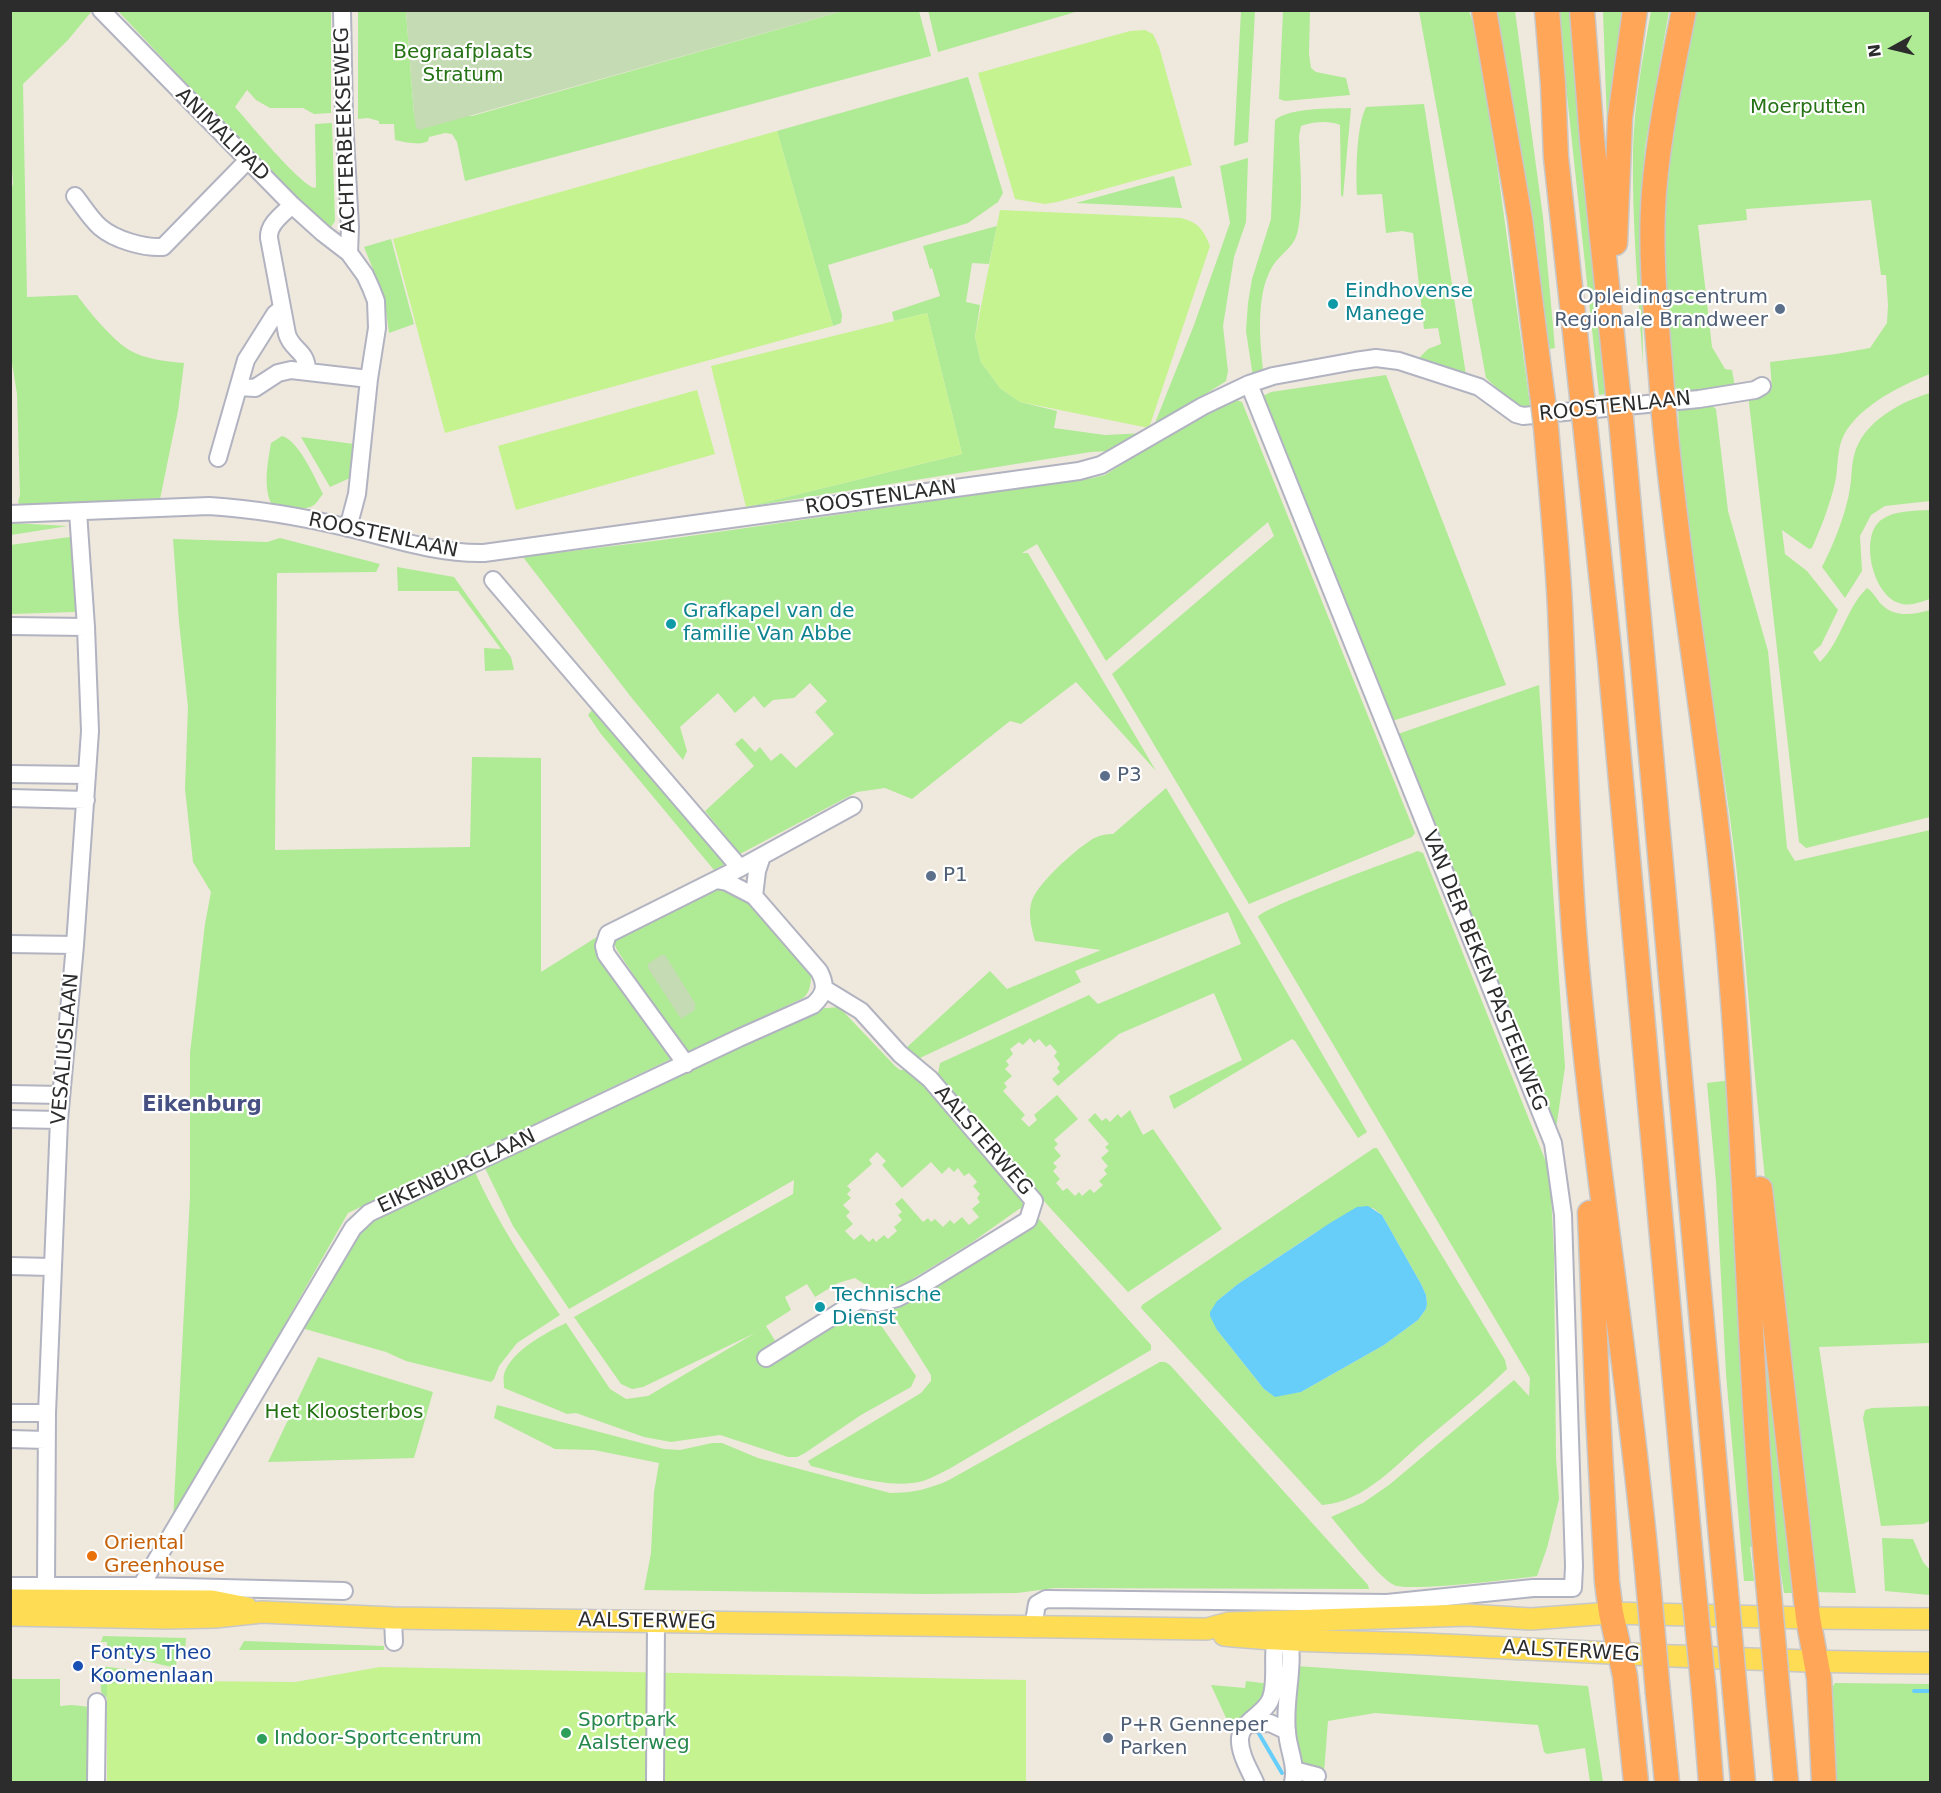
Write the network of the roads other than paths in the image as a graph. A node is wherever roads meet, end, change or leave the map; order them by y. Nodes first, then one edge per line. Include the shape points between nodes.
1 (101, 10) edge
2 (342, 10) edge
3 (1484, 10) edge
4 (1530, 10) edge
5 (1547, 10) edge
6 (1582, 10) edge
7 (1635, 10) edge
8 (1684, 10) edge
9 (1556, 157) junction
10 (247, 161) junction
11 (75, 196) dead end
12 (292, 205) junction
13 (349, 253) junction
14 (282, 308) junction
15 (1613, 335) junction
16 (307, 371) junction
17 (369, 379) junction
18 (1249, 384) junction
19 (1762, 386) dead end
20 (239, 387) junction
21 (218, 458) dead end
22 (78, 512) junction
23 (10, 514) edge
24 (348, 528) junction
25 (493, 580) dead end
26 (10, 626) edge
27 (86, 627) junction
28 (10, 774) edge
29 (87, 775) junction
30 (10, 798) edge
31 (86, 800) junction
32 (853, 806) dead end
33 (762, 856) junction
34 (740, 868) junction
35 (716, 880) junction
36 (754, 896) junction
37 (10, 944) edge
38 (75, 945) junction
39 (825, 989) junction
40 (686, 1064) junction
41 (10, 1094) edge
42 (61, 1095) junction
43 (1740, 1099) junction
44 (10, 1119) edge
45 (59, 1120) junction
46 (1595, 1132) junction
47 (10, 1266) edge
48 (51, 1267) junction
49 (766, 1358) dead end
50 (10, 1413) edge
51 (46, 1413) junction
52 (10, 1439) edge
53 (46, 1440) junction
54 (10, 1586) edge
55 (46, 1586) junction
56 (1573, 1588) joint
57 (344, 1591) dead end
58 (10, 1599) edge
59 (139, 1601) junction
60 (1387, 1604) junction
61 (1611, 1613) junction
62 (10, 1615) edge
63 (393, 1618) junction
64 (1422, 1618) junction
65 (1808, 1618) junction
66 (1930, 1619) edge
67 (656, 1622) junction
68 (1033, 1627) junction
69 (1283, 1634) junction
70 (394, 1642) dead end
71 (1620, 1654) junction
72 (1817, 1661) junction
73 (1930, 1663) edge
74 (97, 1702) dead end
75 (1248, 1724) junction
76 (1287, 1731) junction
77 (1294, 1776) edge
78 (1317, 1776) dead end
79 (96, 1782) edge
80 (655, 1782) edge
81 (1255, 1782) edge
82 (1636, 1782) edge
83 (1667, 1782) edge
84 (1711, 1782) edge
85 (1743, 1782) edge
86 (1786, 1782) edge
87 (1824, 1782) edge

1 - 10 street, ANIMALIPAD
2 - 13 street, ACHTERBEEKSEWEG
3 - 46 highway, bridge via 1520,219 1546,427 1557,554 1574,932
4 - 9 highway
5 - 9 highway
6 - 15 highway
7 - 15 highway via 1620,118
8 - 43 highway, bridge via 1654,191 1655,289 1664,415 1722,876
9 - 84 highway, bridge via 1610,659
10 - 11 street via 164,247 118,237 100,227
10 - 12 street, ANIMALIPAD
12 - 13 street, ANIMALIPAD
12 - 14 street via 269,232
13 - 17 street, ACHTERBEEKSEWEG via 365,275 376,301 377,328
14 - 16 street via 289,340 305,356
14 - 20 street via 246,360
15 - 85 highway, bridge
16 - 17 street
16 - 20 street via 284,370 255,388
17 - 24 street, ACHTERBEEKSEWEG via 357,494
18 - 19 street, ROOSTENLAAN via 1273,376 1376,358 1399,361 1479,387 1523,416 1719,396
18 - 24 street, ROOSTENLAAN via 1101,465 1079,471 484,553 446,551
18 - 56 street, VAN DER BEKEN PASTEELWEG via 1553,1143 1563,1215
20 - 21 street
22 - 23 street, ROOSTENLAAN
22 - 24 street, ROOSTENLAAN via 209,506
22 - 27 street, VESALIUSLAAN
25 - 34 street
26 - 27 street
27 - 29 street, VESALIUSLAAN via 90,731
28 - 29 street
29 - 31 street, VESALIUSLAAN
30 - 31 street
31 - 38 street, VESALIUSLAAN
32 - 33 street
33 - 34 street
33 - 36 street
34 - 35 street
35 - 36 street
35 - 40 street via 608,934 604,946
36 - 39 street via 819,971
37 - 38 street
38 - 42 street, VESALIUSLAAN
39 - 40 street via 813,1005
39 - 49 street, AALSTERWEG via 861,1011 900,1054 930,1079 1034,1201 1028,1220 919,1287 878,1303 860,1300
40 - 59 street, EIKENBURGLAAN via 369,1214 353,1228 211,1467
41 - 42 street
42 - 45 street, VESALIUSLAAN
43 - 65 highway via 1755,1147
43 - 86 highway, bridge via 1757,1444
44 - 45 street
45 - 48 street, VESALIUSLAAN
46 - 61 highway via 1590,1219
46 - 83 highway, bridge via 1634,1438
47 - 48 street
48 - 51 street, VESALIUSLAAN
50 - 51 street
51 - 53 street, VESALIUSLAAN
52 - 53 street
53 - 55 street, VESALIUSLAAN
54 - 55 street, AALSTERWEG
55 - 59 street, AALSTERWEG
56 - 60 street, AALSTERWEG via 1533,1588
57 - 59 street, AALSTERWEG
58 - 59 main road, AALSTERWEG
59 - 62 main road, AALSTERWEG
59 - 63 main road, AALSTERWEG via 215,1617 262,1612
60 - 64 street, AALSTERWEG
60 - 68 street, AALSTERWEG via 1046,1599 1036,1604
61 - 64 main road, AALSTERWEG
61 - 65 main road, AALSTERWEG
61 - 71 highway
63 - 67 main road, AALSTERWEG
63 - 70 street
64 - 69 main road, AALSTERWEG
65 - 66 main road, AALSTERWEG
65 - 72 highway
67 - 68 main road, AALSTERWEG
67 - 80 street
68 - 69 main road, AALSTERWEG
69 - 71 main road, AALSTERWEG
69 - 75 street via 1271,1699
69 - 76 street
71 - 72 main road, AALSTERWEG
71 - 82 highway
72 - 73 main road, AALSTERWEG
72 - 87 highway
74 - 79 street
75 - 76 street via 1270,1724
75 - 81 street via 1240,1736 1240,1746
76 - 77 street
77 - 78 street

